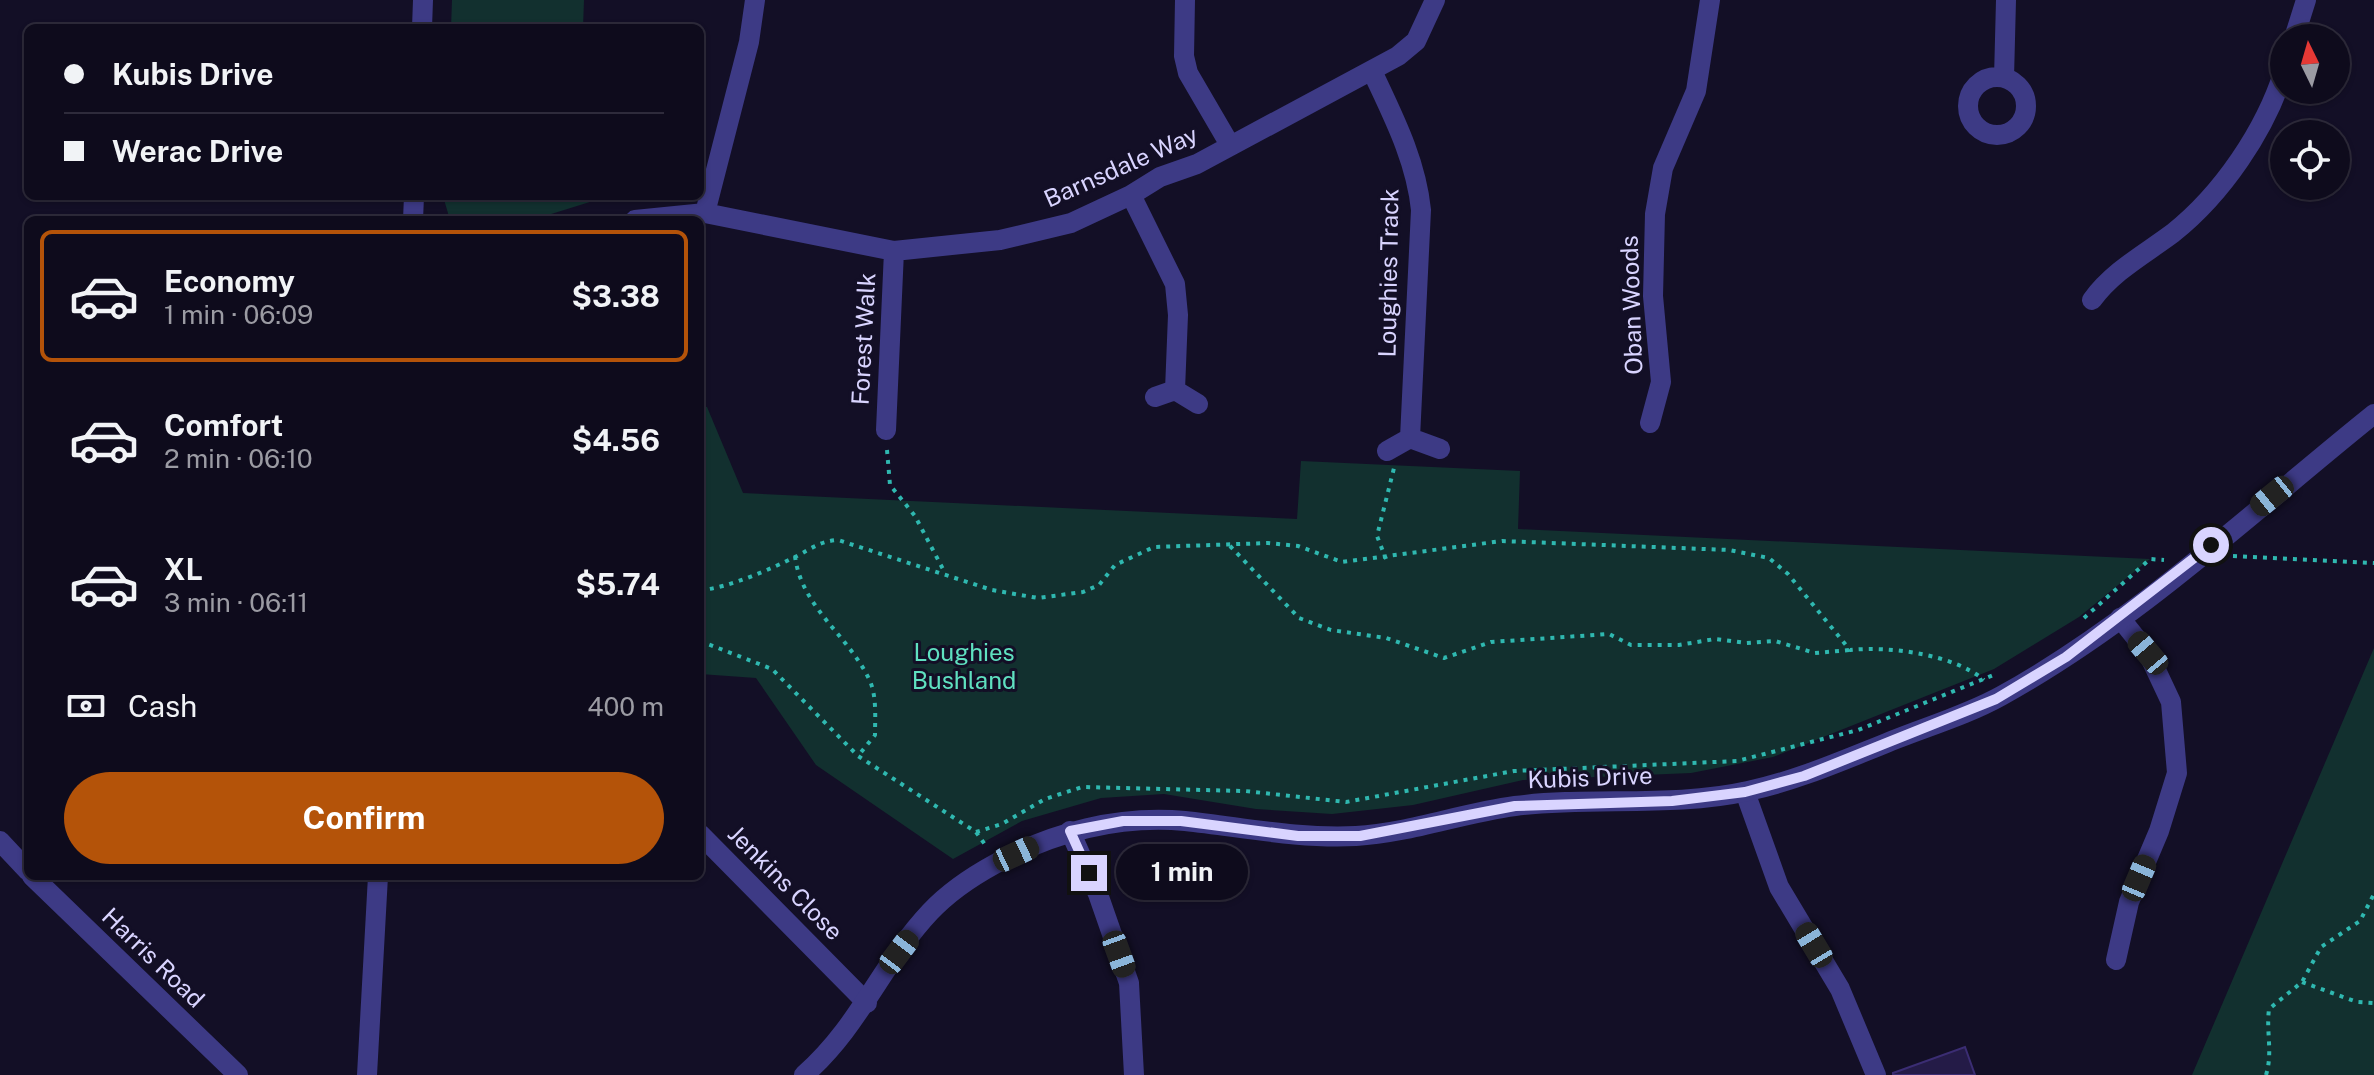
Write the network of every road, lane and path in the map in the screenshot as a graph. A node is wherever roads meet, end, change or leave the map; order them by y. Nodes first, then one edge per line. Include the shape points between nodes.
1 (423, 0) edge
2 (755, 0) edge
3 (1185, 0) edge
4 (1435, 0) edge
5 (1710, 0) edge
6 (2006, 0) edge
7 (2306, 0) edge
8 (422, 24) edge
9 (2298, 24) edge
10 (1372, 71) junction
11 (2004, 78) dead end
12 (2272, 104) edge
13 (1230, 145) junction
14 (1131, 195) junction
15 (705, 213) junction
16 (675, 216) edge
17 (894, 251) junction
18 (2092, 300) dead end
19 (1175, 390) junction
20 (1155, 397) dead end
21 (1198, 404) dead end
22 (2374, 414) edge
23 (1650, 423) dead end
24 (885, 436) joint
25 (1410, 438) junction
26 (1440, 449) dead end
27 (1387, 451) dead end
28 (1228, 545) junction
29 (795, 556) junction
30 (2230, 557) dead end
31 (1386, 559) junction
32 (2191, 562) junction
33 (2374, 563) edge
34 (944, 571) junction
35 (704, 589) edge
36 (2120, 618) junction
37 (2074, 626) dead end
38 (704, 643) edge
39 (1850, 650) junction
40 (1997, 674) dead end
41 (1983, 678) junction
42 (1996, 699) junction
43 (858, 756) junction
44 (1745, 792) junction
45 (1070, 831) junction
46 (704, 838) edge
47 (0, 841) edge
48 (24, 867) edge
49 (36, 880) edge
50 (378, 880) edge
51 (2374, 894) edge
52 (2116, 960) dead end
53 (2302, 982) junction
54 (867, 1003) junction
55 (2374, 1003) edge
56 (238, 1075) edge
57 (367, 1075) edge
58 (804, 1075) edge
59 (1134, 1075) edge
60 (1876, 1075) edge
61 (2266, 1075) edge

1 - 8 street
2 - 15 street
3 - 13 street via 1188,73
4 - 10 street, Barnsdale Way via 1416,41
5 - 23 street, Oban Woods via 1696,91 1663,168 1655,214 1653,296 1661,382
6 - 11 street
7 - 9 street
10 - 13 street, Barnsdale Way
10 - 25 street, Loughies Track via 1419,185
12 - 18 street via 2225,181
13 - 14 street, Barnsdale Way
14 - 17 street, Barnsdale Way via 1071,223 1000,240
14 - 19 street via 1175,284
15 - 16 street, Barnsdale Way
15 - 17 street, Barnsdale Way
17 - 24 street, Forest Walk
19 - 20 street
19 - 21 street
22 - 32 street, Kubis Drive
24 - 34 path via 890,485 915,516
25 - 26 street
25 - 27 street
25 - 31 path via 1399,452 1377,536
28 - 31 path via 1298,546 1342,562
28 - 34 path via 1154,547 1115,565 1099,585 1038,598 992,590
28 - 39 path via 1299,618 1444,658 1491,642 1609,634 1631,645 1715,639 1775,641 1815,653
29 - 34 path via 823,540 838,540
29 - 35 path
29 - 43 path via 797,576 819,613 870,680 875,735
30 - 33 path
31 - 39 path via 1502,541 1746,553 1769,558 1788,574
32 - 36 street, Kubis Drive
32 - 37 path via 2150,559
36 - 42 street, Kubis Drive
36 - 52 street via 2148,653 2171,702 2177,773 2129,902
38 - 43 path via 772,669
39 - 41 path via 1884,646 1964,666
40 - 41 path
41 - 42 path
41 - 43 path via 1858,730 1737,761 1514,771 1346,802 1245,791 1082,787 976,832
42 - 44 street, Kubis Drive via 1804,776
44 - 45 street, Kubis Drive via 1672,801 1515,806 1360,836 1298,836 1181,821 1123,821
44 - 60 street via 1779,887 1840,989
45 - 54 street, Kubis Drive via 998,862 931,911
45 - 59 street via 1129,983
46 - 54 street, Jenkins Close
47 - 48 street
49 - 56 street, Harris Road
50 - 57 street
51 - 53 path via 2360,921 2321,947
53 - 55 path
53 - 61 path via 2269,1009 2271,1058
54 - 58 street, Kubis Drive

